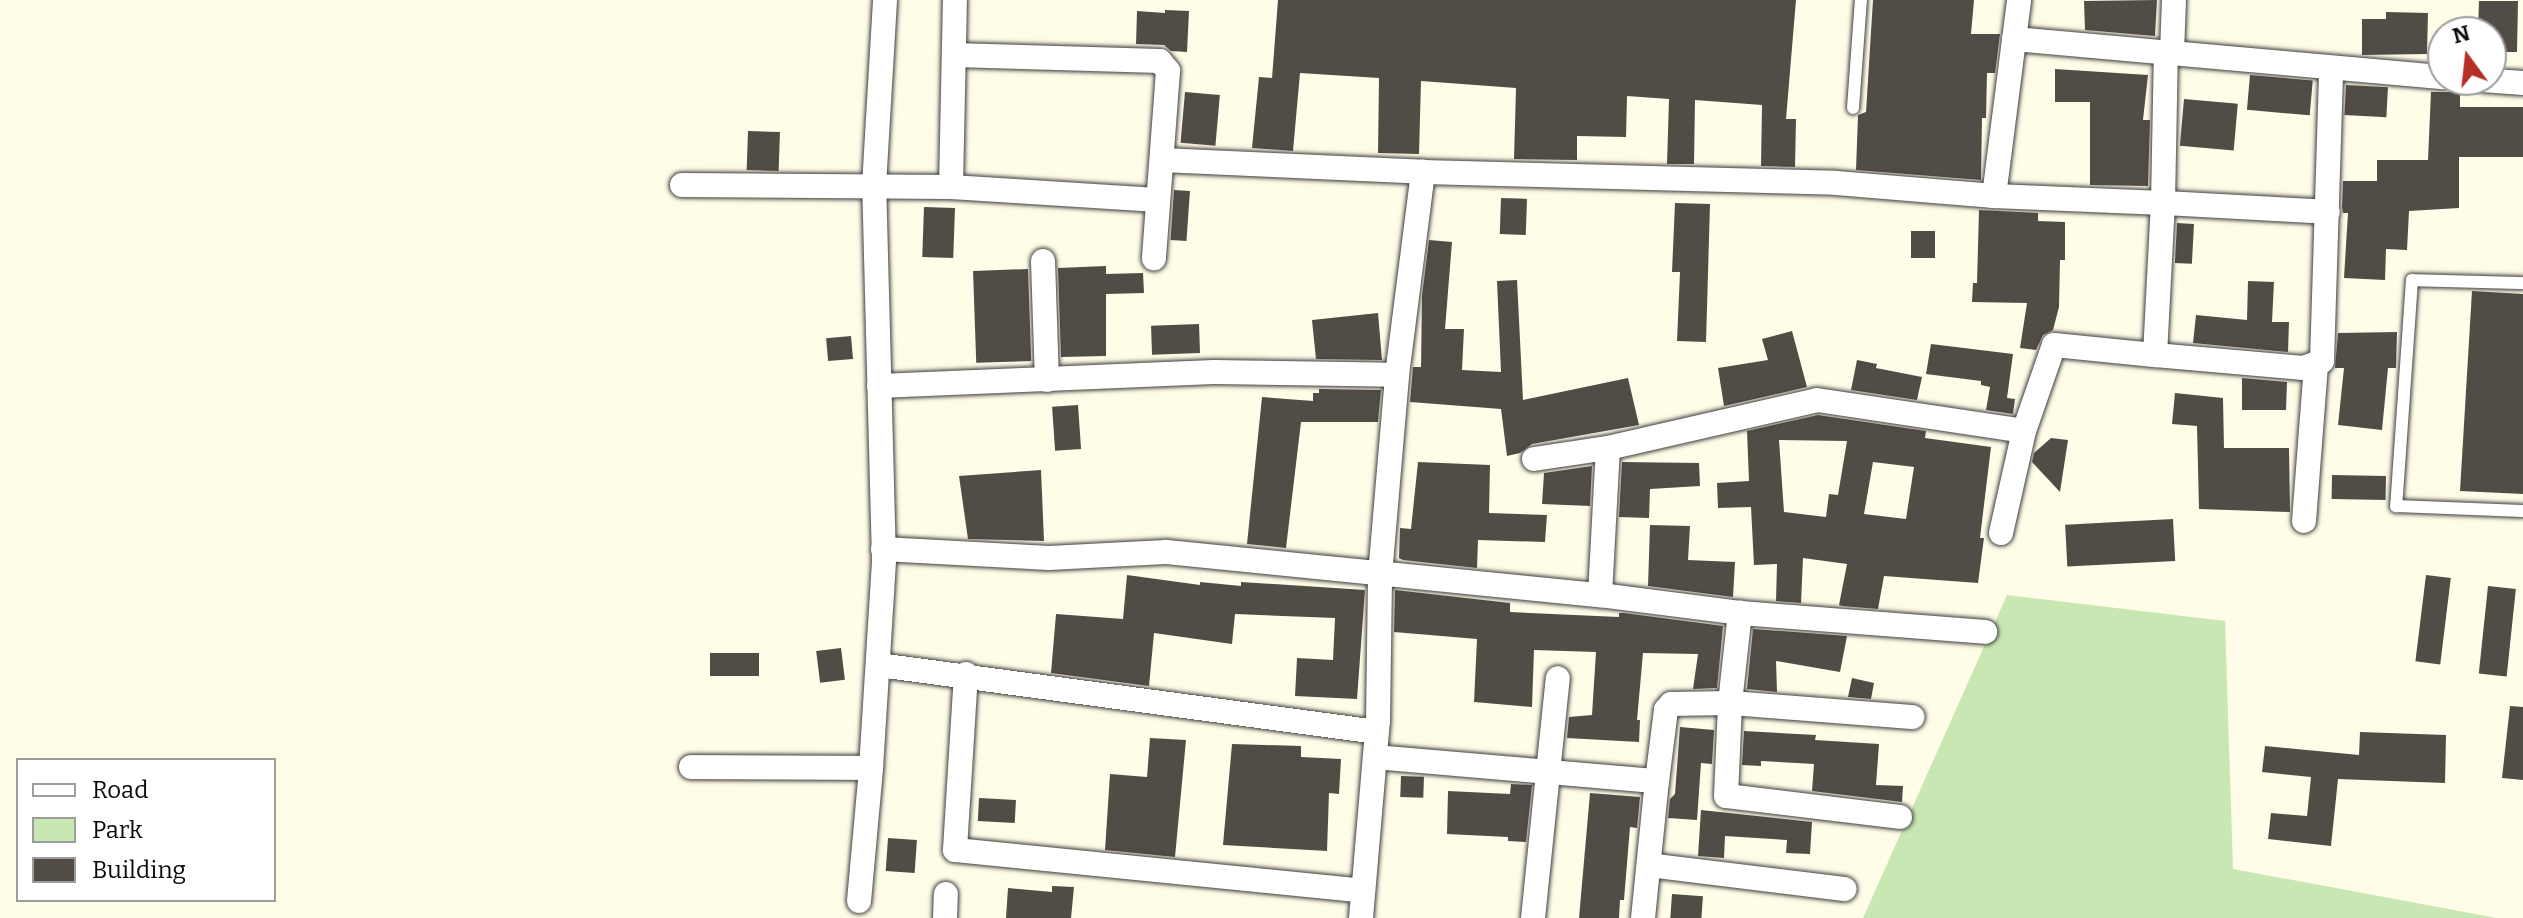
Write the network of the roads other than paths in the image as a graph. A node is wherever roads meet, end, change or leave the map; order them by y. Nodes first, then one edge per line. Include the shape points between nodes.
1 (885, 0) edge
2 (955, 0) edge
3 (1861, 0) edge
4 (2019, 0) edge
5 (2174, 0) edge
6 (2014, 39) junction
7 (2169, 52) junction
8 (954, 55) junction
9 (2331, 69) junction
10 (2427, 76) edge
11 (1853, 108) dead end
12 (1162, 160) junction
13 (1423, 172) junction
14 (682, 185) dead end
15 (874, 186) junction
16 (951, 187) junction
17 (1994, 196) junction
18 (1158, 200) junction
19 (2163, 203) junction
20 (2328, 212) junction
21 (1154, 258) dead end
22 (1043, 261) dead end
23 (2523, 283) edge
24 (2155, 355) junction
25 (2316, 366) junction
26 (1397, 375) junction
27 (1047, 380) junction
28 (879, 386) junction
29 (2024, 431) junction
30 (1608, 448) junction
31 (1534, 459) dead end
32 (2523, 511) edge
33 (2304, 521) dead end
34 (2001, 533) dead end
35 (883, 549) junction
36 (1380, 575) junction
37 (1600, 595) junction
38 (1740, 613) junction
39 (1985, 632) dead end
40 (879, 665) junction
41 (966, 674) junction
42 (1558, 678) dead end
43 (1730, 703) junction
44 (1912, 717) dead end
45 (1377, 732) junction
46 (1375, 757) junction
47 (691, 767) dead end
48 (871, 768) junction
49 (1549, 773) junction
50 (1657, 781) junction
51 (1900, 817) dead end
52 (1649, 865) junction
53 (1845, 889) dead end
54 (1363, 891) junction
55 (859, 901) dead end
56 (1361, 918) edge
57 (1533, 918) edge
58 (1643, 918) edge

1 - 15 street
2 - 8 street
3 - 11 lane
4 - 6 street
5 - 7 street
6 - 7 street
6 - 17 street
7 - 9 street
7 - 19 street
8 - 12 street via 1160,61 1168,71
8 - 16 street
9 - 10 street
9 - 20 street
12 - 13 street
12 - 18 street
13 - 17 street via 1836,183
13 - 26 street
14 - 15 street
15 - 16 street
15 - 28 street
16 - 18 street
17 - 19 street
18 - 21 street
19 - 20 street
19 - 24 street
20 - 25 street via 2323,351
22 - 27 street
23 - 32 lane via 2412,280 2396,506
24 - 25 street
24 - 29 street via 2054,345
25 - 33 street
26 - 27 street via 1214,372
26 - 36 street
27 - 28 street
28 - 35 street
29 - 30 street via 1817,400
29 - 34 street
30 - 31 street
30 - 37 street
35 - 36 street via 1049,558 1166,552
35 - 40 street
36 - 37 street
36 - 45 street
37 - 38 street
38 - 39 street
38 - 43 street
40 - 41 street
40 - 48 street
41 - 45 street
41 - 54 street via 955,850
42 - 49 street
43 - 44 street
43 - 50 street via 1671,704
43 - 51 street via 1726,796
45 - 46 street
46 - 49 street
46 - 54 street
47 - 48 street
48 - 55 street
49 - 50 street
49 - 57 street
50 - 52 street
52 - 53 street
52 - 58 street
54 - 56 street

